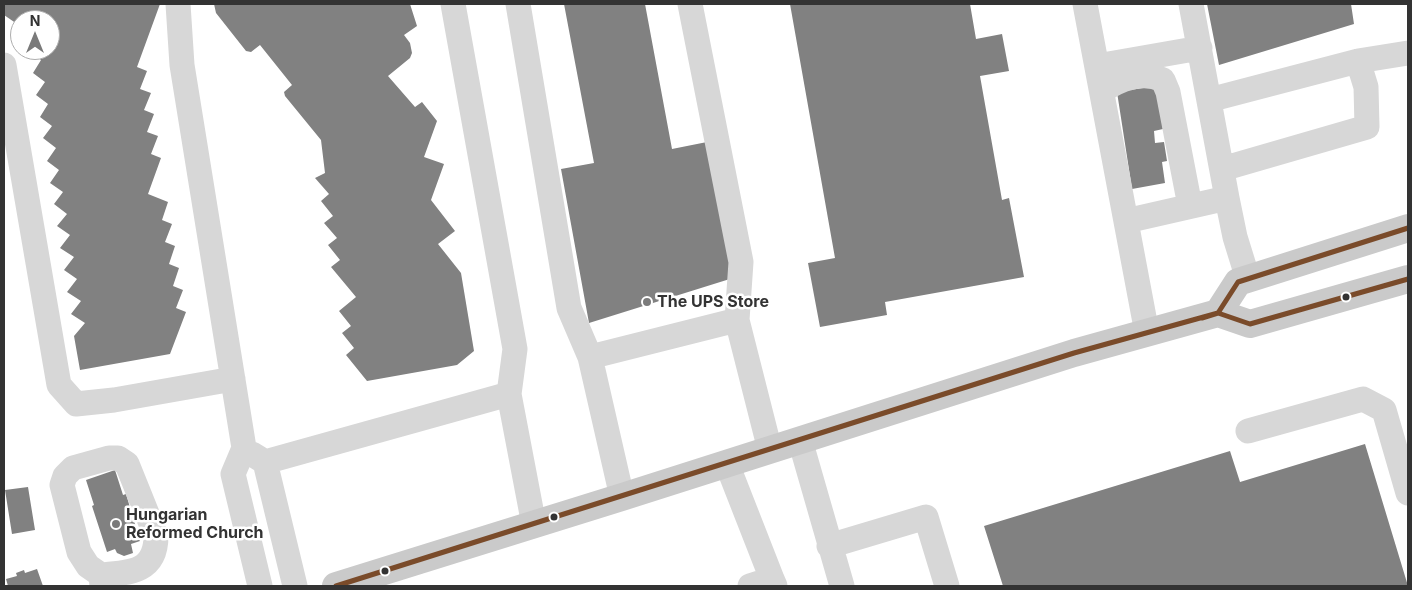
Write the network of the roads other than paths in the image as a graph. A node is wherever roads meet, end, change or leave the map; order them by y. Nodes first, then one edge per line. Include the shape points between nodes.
1 (178, 4) edge
2 (453, 4) edge
3 (518, 4) edge
4 (690, 4) edge
5 (1085, 4) edge
6 (1191, 4) edge
7 (1200, 48) junction
8 (1408, 53) edge
9 (1358, 61) junction
10 (4, 65) edge
11 (1097, 66) junction
12 (1102, 91) junction
13 (1209, 100) junction
14 (1222, 169) junction
15 (1227, 198) junction
16 (1190, 206) junction
17 (1126, 221) junction
18 (1408, 228) edge
19 (1248, 279) junction
20 (1408, 279) edge
21 (1218, 313) junction
22 (737, 320) junction
23 (1147, 332) junction
24 (590, 357) junction
25 (232, 379) junction
26 (509, 394) junction
27 (1248, 431) dead end
28 (800, 440) junction
29 (244, 448) junction
30 (770, 450) junction
31 (265, 462) junction
32 (727, 464) junction
33 (1408, 493) edge
34 (622, 497) junction
35 (534, 525) junction
36 (829, 546) junction
37 (102, 581) edge
38 (766, 584) edge
39 (346, 585) edge
40 (260, 586) edge
41 (295, 586) edge
42 (842, 586) edge
43 (946, 586) edge

1 - 25 lane via 182,65
2 - 26 lane via 515,349
3 - 24 lane via 569,308
4 - 22 lane via 741,262
5 - 11 lane
6 - 7 lane
7 - 11 lane
7 - 13 lane
8 - 9 lane
9 - 13 lane
9 - 14 lane via 1366,87 1367,127
10 - 25 lane via 59,385 76,404
11 - 12 lane
12 - 16 lane via 1112,83 1136,76 1153,75 1163,80
12 - 17 lane
13 - 14 lane
14 - 15 lane
15 - 16 lane
15 - 19 lane
16 - 17 lane
17 - 23 lane
18 - 19 main road
19 - 21 main road via 1238,282
20 - 21 main road via 1250,324
21 - 23 main road
22 - 24 lane
22 - 30 lane
23 - 28 main road
24 - 34 lane
25 - 29 lane
26 - 31 lane
26 - 35 lane
27 - 33 lane via 1364,399 1384,410
28 - 30 main road
28 - 36 lane
29 - 31 lane
29 - 40 lane via 232,474
30 - 32 main road
31 - 41 lane
32 - 34 main road
32 - 38 lane
34 - 35 main road
35 - 39 main road
36 - 42 lane
36 - 43 lane via 926,517
37 - 37 lane via 142,567 150,561 156,545 156,536 127,464 118,458 73,468 62,485 79,552

